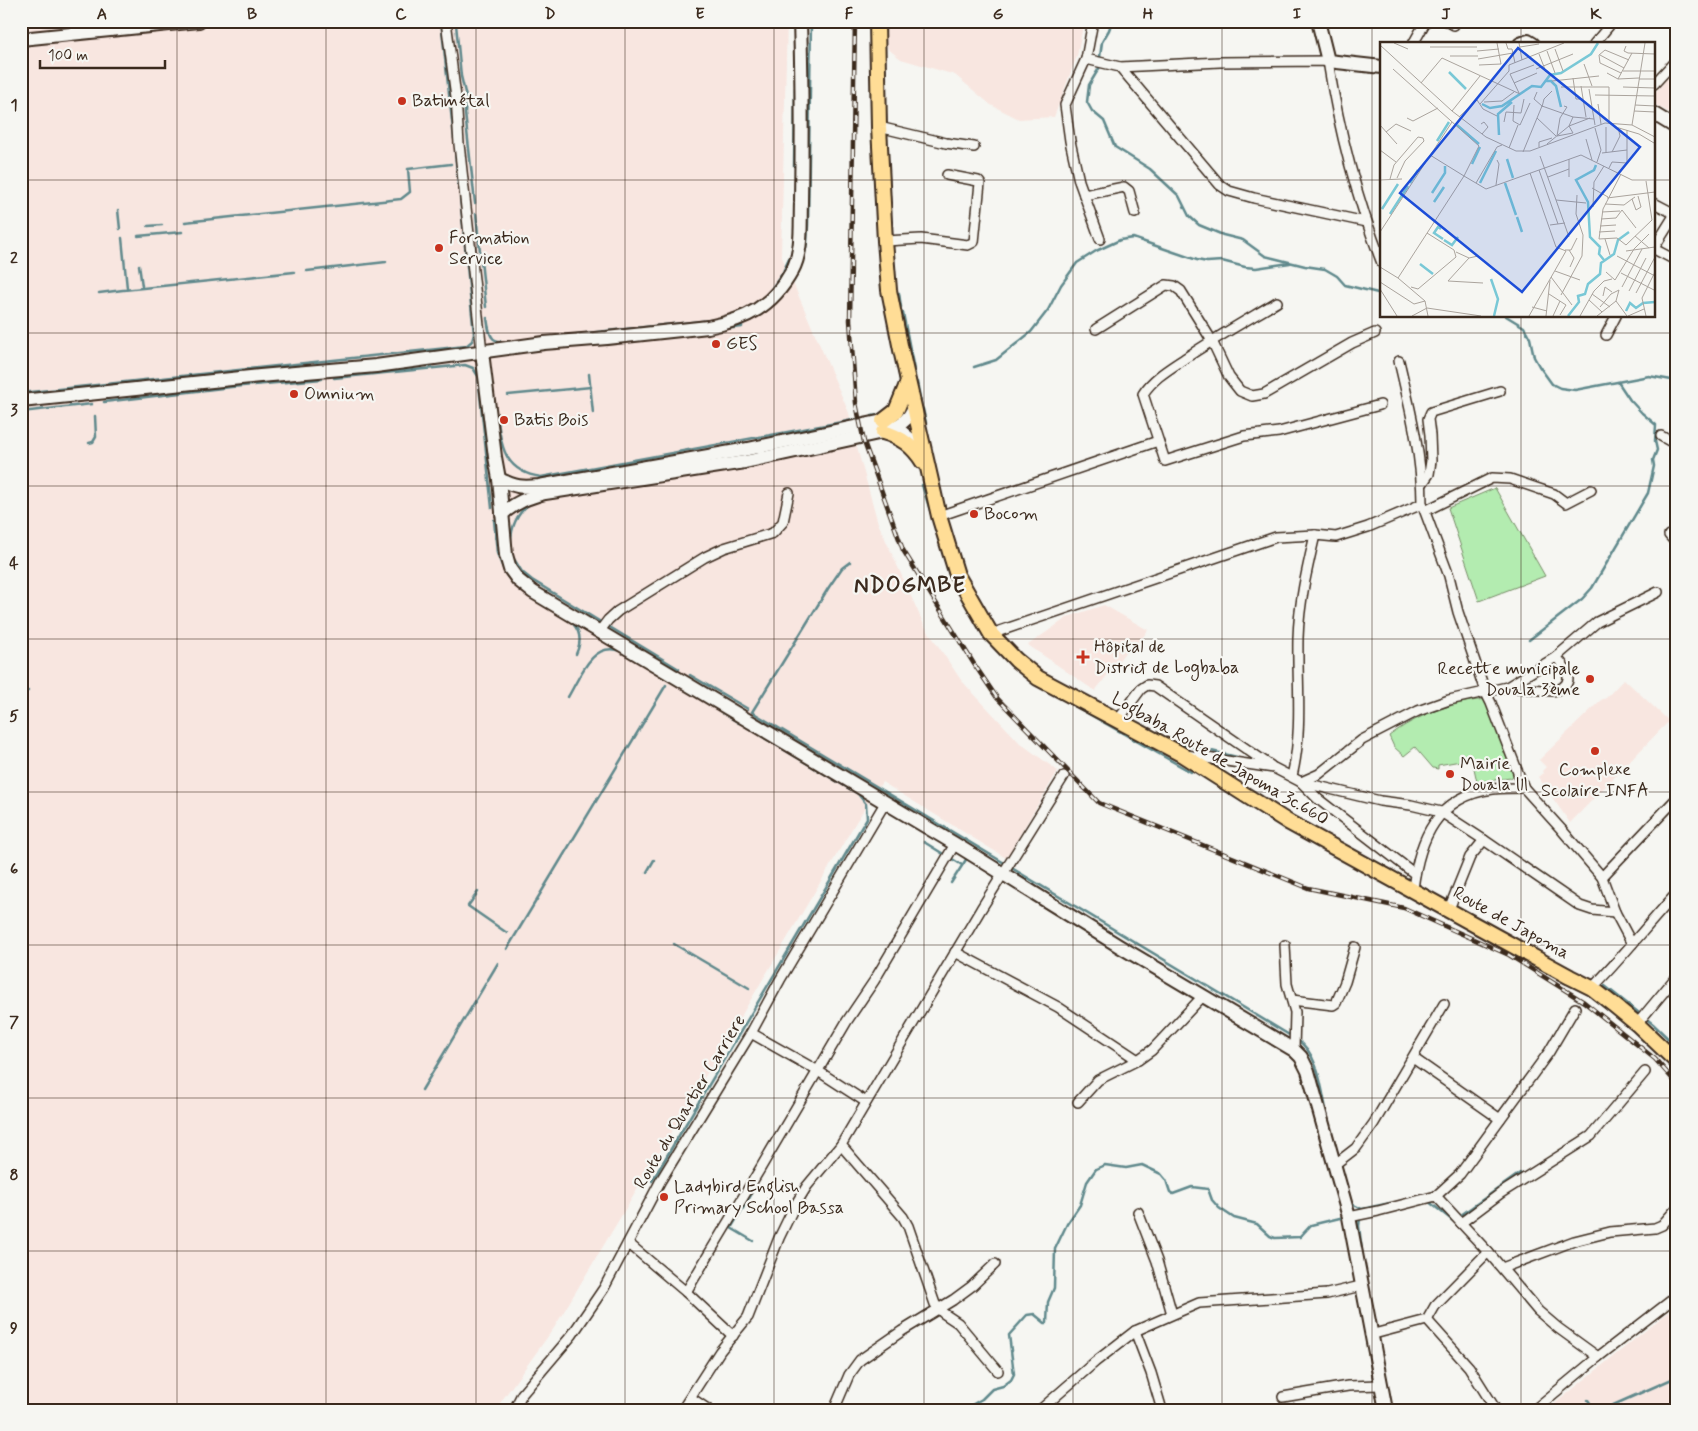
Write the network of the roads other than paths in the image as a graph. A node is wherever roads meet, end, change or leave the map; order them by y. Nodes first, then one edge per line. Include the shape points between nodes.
1 (199, 21) edge
2 (446, 21) edge
3 (800, 21) edge
4 (877, 21) edge
5 (1093, 21) edge
6 (1318, 21) edge
7 (1426, 21) edge
8 (1612, 21) edge
9 (21, 40) edge
10 (1414, 42) edge
11 (1596, 42) edge
12 (1086, 59) junction
13 (1677, 59) edge
14 (1328, 62) junction
15 (1120, 67) junction
16 (1380, 67) edge
17 (1656, 82) edge
18 (1656, 115) edge
19 (879, 127) junction
20 (1677, 128) edge
21 (974, 147) dead end
22 (946, 175) dead end
23 (1084, 195) junction
24 (1656, 203) edge
25 (1676, 212) edge
26 (1135, 213) dead end
27 (1366, 222) junction
28 (1100, 239) dead end
29 (885, 241) junction
30 (1656, 245) edge
31 (1656, 249) edge
32 (1380, 258) edge
33 (1677, 261) edge
34 (1277, 302) dead end
35 (1615, 318) edge
36 (1096, 329) dead end
37 (1375, 333) dead end
38 (1606, 335) dead end
39 (1212, 341) junction
40 (482, 352) junction
41 (1399, 362) dead end
42 (908, 381) junction
43 (1500, 391) dead end
44 (21, 401) edge
45 (1380, 405) dead end
46 (914, 406) junction
47 (887, 427) junction
48 (1661, 436) dead end
49 (1158, 441) junction
50 (1677, 445) edge
51 (922, 450) junction
52 (928, 470) junction
53 (500, 479) junction
54 (1422, 484) junction
55 (1591, 490) dead end
56 (789, 493) dead end
57 (1424, 507) junction
58 (502, 514) junction
59 (939, 516) junction
60 (1315, 535) junction
61 (1669, 535) dead end
62 (1677, 544) edge
63 (1658, 592) dead end
64 (599, 632) junction
65 (991, 634) junction
66 (1556, 657) junction
67 (1507, 687) junction
68 (1484, 691) junction
69 (1677, 704) edge
70 (1677, 712) edge
71 (1118, 720) junction
72 (1181, 754) junction
73 (1274, 768) junction
74 (1064, 776) dead end
75 (1292, 776) junction
76 (1301, 782) junction
77 (1524, 788) junction
78 (1677, 798) edge
79 (886, 804) junction
80 (1441, 812) junction
81 (1484, 840) junction
82 (955, 844) junction
83 (1004, 874) junction
84 (1415, 874) junction
85 (1602, 877) junction
86 (1413, 889) junction
87 (1677, 893) edge
88 (1449, 910) junction
89 (1616, 912) junction
90 (1632, 944) junction
91 (1285, 945) dead end
92 (1355, 948) dead end
93 (955, 952) junction
94 (1677, 976) edge
95 (1592, 988) junction
96 (1204, 996) junction
97 (1292, 1000) junction
98 (1444, 1004) dead end
99 (1575, 1008) dead end
100 (1637, 1024) junction
101 (751, 1033) junction
102 (1294, 1050) junction
103 (1413, 1058) junction
104 (1138, 1060) junction
105 (1677, 1062) edge
106 (818, 1071) junction
107 (1645, 1072) dead end
108 (866, 1102) junction
109 (1078, 1102) dead end
110 (1500, 1119) junction
111 (842, 1144) junction
112 (1334, 1165) junction
113 (1436, 1196) junction
114 (1677, 1208) edge
115 (1138, 1212) dead end
116 (1349, 1217) junction
117 (1461, 1223) junction
118 (628, 1243) junction
119 (1488, 1252) junction
120 (995, 1264) dead end
121 (1502, 1268) junction
122 (1361, 1286) junction
123 (686, 1292) junction
124 (1677, 1296) edge
125 (938, 1308) junction
126 (1172, 1314) junction
127 (1427, 1320) junction
128 (1135, 1331) junction
129 (1370, 1335) junction
130 (733, 1336) junction
131 (1598, 1357) junction
132 (998, 1371) dead end
133 (1380, 1385) junction
134 (1283, 1397) dead end
135 (691, 1398) junction
136 (514, 1410) edge
137 (682, 1410) edge
138 (709, 1410) edge
139 (834, 1410) edge
140 (1040, 1410) edge
141 (1162, 1410) edge
142 (1386, 1410) edge
143 (1496, 1410) edge
144 (1534, 1410) edge

1 - 9 main road
2 - 40 street
3 - 40 main road via 799,249 793,269 765,306 744,318 708,327
4 - 19 main road, Logbaba Route de Japoma 3c.660
5 - 12 street
6 - 14 main road
7 - 10 street
8 - 11 street
12 - 15 street
12 - 23 street via 1065,105 1070,141
13 - 17 street
14 - 15 street via 1220,62
14 - 16 main road
14 - 27 street via 1337,115
15 - 27 street via 1220,185 1229,191
18 - 20 main road
19 - 21 street
19 - 29 main road, Logbaba Route de Japoma 3c.660
22 - 29 street via 980,183 974,242 968,246 921,239
23 - 26 street via 1124,187 1129,191
23 - 28 street
24 - 25 street
25 - 30 street
27 - 32 street
29 - 42 main road, Logbaba Route de Japoma 3c.660 via 889,290
31 - 33 street
34 - 39 street
35 - 38 street
36 - 39 street via 1166,285 1181,291
37 - 39 street via 1264,394 1252,396 1240,391 1228,377
39 - 49 street via 1161,374 1143,394
40 - 44 main road via 376,366
40 - 53 main road
41 - 54 street
42 - 46 main road, Logbaba Route de Japoma 3c.660
42 - 47 main road
43 - 54 street via 1431,412 1428,420 1431,461 1429,474
45 - 49 street via 1279,432 1244,436 1165,461
46 - 47 main road via 909,417
46 - 51 main road, Logbaba Route de Japoma 3c.660
47 - 51 main road
47 - 52 main road via 907,442
47 - 53 main road via 539,486 521,488
47 - 58 main road via 745,462 540,495 514,504
48 - 50 street
49 - 59 street
51 - 52 main road, Logbaba Route de Japoma 3c.660
52 - 59 main road, Logbaba Route de Japoma 3c.660
53 - 58 main road
54 - 57 street
55 - 57 street via 1566,503 1554,494 1519,482 1492,478
56 - 64 street via 783,522 773,533 705,557 618,612
57 - 60 street via 1336,537
57 - 68 street
58 - 64 main road via 506,555 518,580 532,592
59 - 65 main road, Logbaba Route de Japoma 3c.660 via 957,575
60 - 65 street via 1276,537
60 - 75 street via 1302,597 1298,637 1298,754
61 - 62 street
63 - 66 street via 1597,622
64 - 79 main road
65 - 71 main road, Logbaba Route de Japoma 3c.660 via 1038,678
66 - 67 street
66 - 67 street via 1568,672 1568,679 1560,690
67 - 68 street
68 - 76 street via 1418,712 1362,740 1319,774
68 - 77 street
69 - 70 street
71 - 72 main road, Logbaba Route de Japoma 3c.660
71 - 73 street via 1141,688 1155,686
72 - 73 street
72 - 86 main road, Logbaba Route de Japoma 3c.660 via 1288,822
73 - 75 street
74 - 83 street
75 - 76 street
76 - 80 street
76 - 84 street via 1318,799
77 - 80 street via 1492,789 1464,797
77 - 85 street
78 - 85 street
79 - 82 main road
79 - 101 street, Route du Quartier Carriere
80 - 81 street
80 - 84 street via 1426,836
81 - 88 street via 1470,857
81 - 89 street via 1580,906
82 - 83 main road
82 - 106 street
83 - 93 street
83 - 96 main road
84 - 86 street
85 - 89 street
86 - 88 main road, Route de Japoma
87 - 90 street
88 - 95 main road, Route de Japoma
89 - 90 street
90 - 95 street
91 - 97 street via 1285,973
92 - 97 street via 1345,982 1333,1006
93 - 104 street via 1058,1007
93 - 108 street
94 - 100 street
95 - 100 main road, Route de Japoma
96 - 102 main road
96 - 104 street via 1152,1050
97 - 102 street
98 - 103 street
99 - 110 street via 1549,1052
100 - 105 main road, Route de Japoma
101 - 106 street
101 - 118 street, Route du Quartier Carriere via 661,1180
102 - 112 main road via 1308,1071
103 - 110 street
103 - 112 street via 1356,1148
104 - 109 street via 1098,1080
106 - 108 street
106 - 123 street
107 - 117 street via 1591,1136 1501,1193
108 - 111 street
110 - 113 street via 1460,1174
111 - 125 street via 903,1216
111 - 130 street via 794,1206 748,1317
112 - 116 main road
113 - 116 street
113 - 117 street
114 - 121 street via 1655,1228 1610,1232 1574,1241
115 - 126 street
116 - 122 main road
117 - 119 street
118 - 123 street
118 - 136 street, Route du Quartier Carriere via 604,1288 572,1335 522,1394
119 - 121 street
119 - 127 street via 1435,1306
120 - 125 street via 972,1286
121 - 131 street via 1547,1320
122 - 126 street via 1327,1294 1198,1303
122 - 129 main road
123 - 130 street
124 - 131 street
125 - 132 street via 958,1323
125 - 139 street via 860,1360 849,1375
126 - 128 street
127 - 129 street
127 - 143 street via 1468,1367
128 - 140 street
128 - 141 street
129 - 133 main road
130 - 135 street
131 - 144 street
133 - 134 street via 1340,1387
133 - 142 main road
135 - 137 street
135 - 138 street

